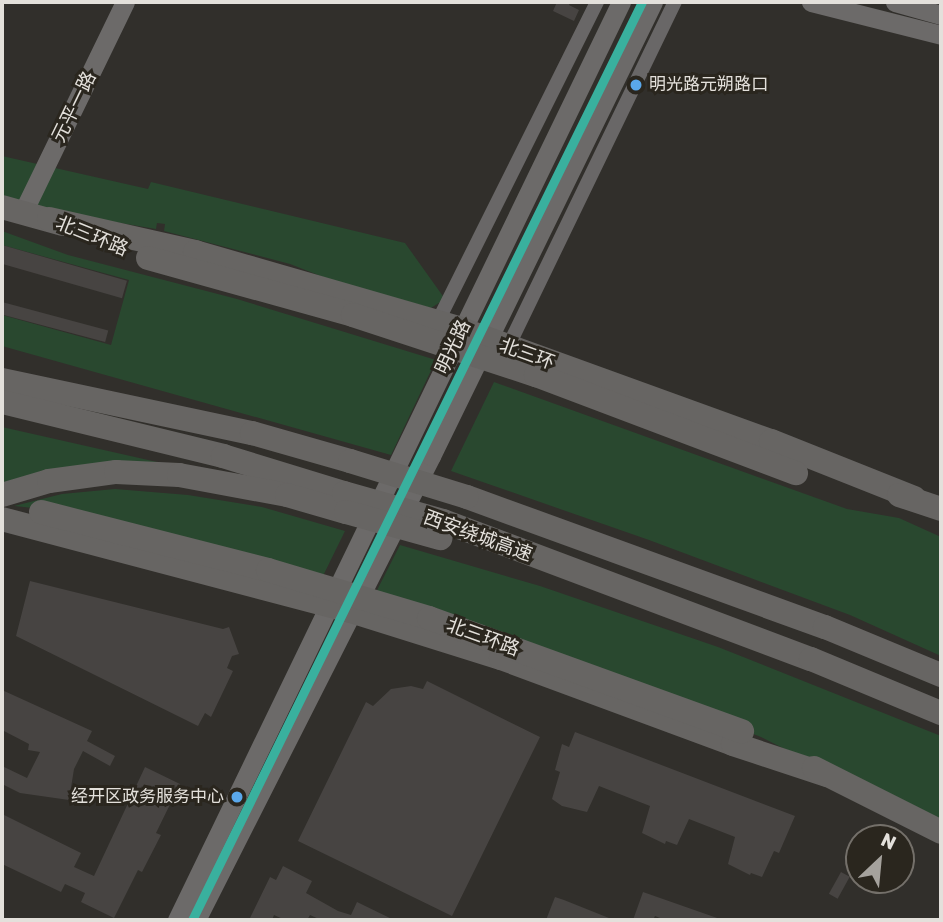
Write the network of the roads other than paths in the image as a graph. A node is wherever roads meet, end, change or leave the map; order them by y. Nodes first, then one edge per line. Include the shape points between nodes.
1 (125, 2) edge
2 (597, 2) edge
3 (621, 2) edge
4 (653, 2) edge
5 (676, 2) edge
6 (811, 2) edge
7 (895, 2) edge
8 (941, 15) edge
9 (941, 35) edge
10 (12, 209) edge
11 (49, 219) junction
12 (437, 323) junction
13 (461, 330) junction
14 (497, 343) junction
15 (2, 363) edge
16 (2, 380) edge
17 (2, 402) edge
18 (168, 414) junction
19 (2, 495) edge
20 (914, 498) junction
21 (345, 502) junction
22 (941, 509) edge
23 (2, 513) edge
24 (2, 519) edge
25 (341, 609) junction
26 (941, 675) edge
27 (941, 713) edge
28 (827, 775) junction
29 (941, 832) edge
30 (177, 920) edge
31 (196, 920) edge

1 - 10 main road, 元平一路
2 - 12 street
3 - 13 main road, 明光路
4 - 14 main road, 明光路
5 - 14 street
6 - 9 main road
7 - 8 main road
10 - 11 highway, 北三环路
11 - 12 highway, 北三环 via 195,252
11 - 20 highway, 北三环路, bridge via 148,258 353,315 536,375 796,473
12 - 13 highway, 北三环
13 - 14 highway, 北三环
13 - 25 main road, 明光路
14 - 20 highway, 北三环 via 771,441
14 - 25 main road, 明光路
15 - 18 highway
16 - 18 highway, 西安绕城高速
17 - 21 highway, 西安绕城高速 via 223,456
18 - 26 highway, 西安绕城高速, bridge via 252,433 467,497 825,627
19 - 21 highway via 50,481 116,472 179,475
20 - 22 highway, 北三环路
21 - 27 highway, 西安绕城高速, bridge via 610,586 811,659
23 - 28 highway, 北三环路, bridge via 41,512 268,570 429,618 742,731
24 - 25 highway
25 - 28 highway via 501,658
25 - 30 main road, 明光路
25 - 31 main road, 明光路
28 - 29 highway, 北三环路

